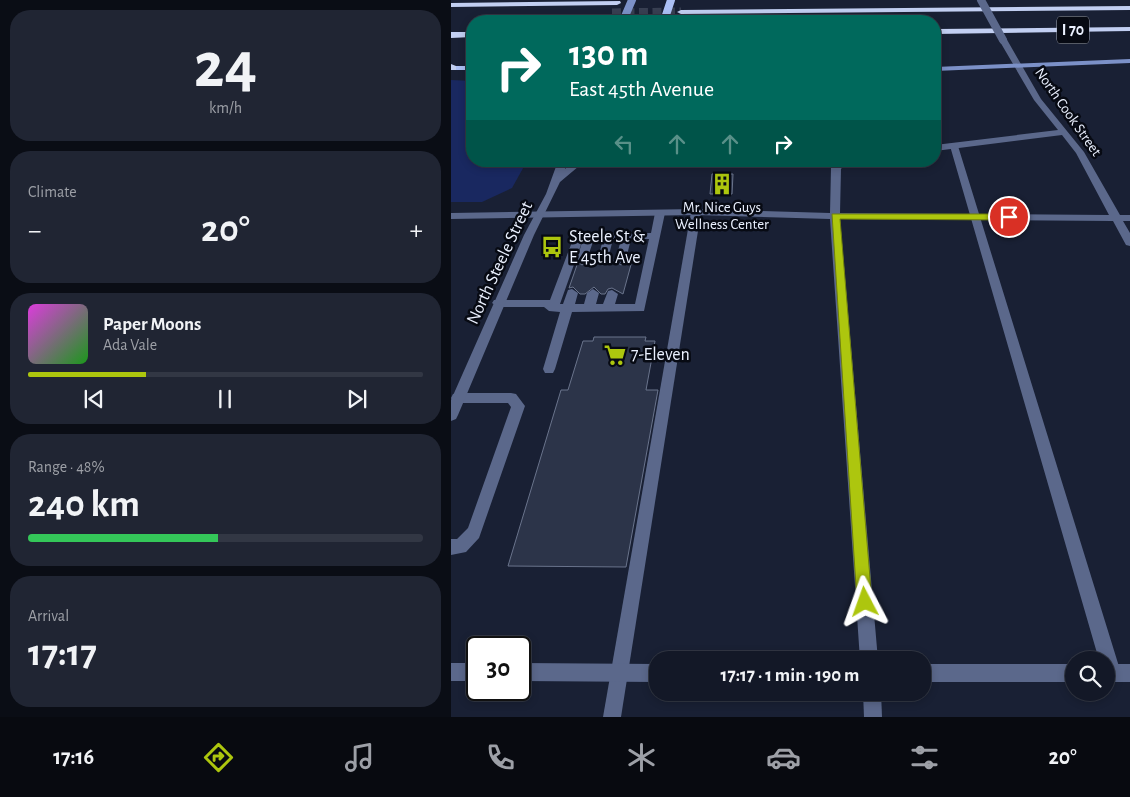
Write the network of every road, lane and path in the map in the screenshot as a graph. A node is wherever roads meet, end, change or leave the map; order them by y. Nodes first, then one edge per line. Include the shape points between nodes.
1 (632, 0) edge
2 (671, 0) edge
3 (981, 0) edge
4 (1065, 0) edge
5 (1117, 0) edge
6 (896, 1) edge
7 (617, 2) tunnel mouth
8 (451, 5) edge
9 (1130, 8) edge
10 (681, 12) tunnel mouth
11 (451, 14) edge
12 (470, 14) dead end
13 (626, 15) edge
14 (666, 15) edge
15 (1130, 23) edge
16 (941, 24) edge
17 (451, 26) edge
18 (466, 26) edge
19 (1130, 29) edge
20 (941, 32) edge
21 (451, 35) edge
22 (466, 35) edge
23 (1130, 61) edge
24 (1017, 65) junction
25 (452, 68) edge
26 (466, 68) edge
27 (941, 69) edge
28 (1064, 132) junction
29 (955, 146) junction
30 (941, 147) edge
31 (561, 167) edge
32 (573, 167) edge
33 (837, 167) edge
34 (557, 180) junction
35 (697, 212) junction
36 (660, 213) junction
37 (541, 214) junction
38 (451, 216) edge
39 (835, 216) junction
40 (974, 217) junction
41 (1117, 218) junction
42 (1130, 218) edge
43 (590, 236) junction
44 (609, 236) junction
45 (627, 236) junction
46 (654, 236) junction
47 (1130, 242) edge
48 (582, 259) dead end
49 (603, 259) dead end
50 (621, 259) dead end
51 (572, 293) dead end
52 (593, 293) dead end
53 (612, 294) dead end
54 (498, 303) junction
55 (553, 308) junction
56 (567, 308) junction
57 (589, 308) junction
58 (608, 308) junction
59 (549, 369) dead end
60 (458, 398) junction
61 (451, 415) edge
62 (451, 547) edge
63 (868, 651) edge
64 (451, 672) edge
65 (466, 672) edge
66 (531, 672) edge
67 (620, 673) junction
68 (649, 673) edge
69 (931, 673) edge
70 (1065, 673) edge
71 (1116, 673) edge
72 (872, 701) edge
73 (612, 717) edge
74 (873, 717) edge

1 - 13 main road, bridge
2 - 14 highway, bridge
3 - 24 street, North Cook Street, bridge
4 - 5 highway, I 70
4 - 6 highway, I 70
7 - 8 highway
9 - 10 highway
11 - 12 highway
15 - 16 highway
17 - 18 highway
19 - 20 highway, I 70
21 - 22 highway
23 - 24 main road
24 - 27 main road
24 - 28 street, North Cook Street via 1038,100
25 - 26 highway
28 - 29 street
28 - 41 street, North Cook Street via 1080,152
29 - 30 street
29 - 40 street
31 - 34 street, North Steele Street
32 - 34 street, North Steele Street
33 - 39 street
34 - 37 street, North Steele Street
35 - 36 street
35 - 39 street
35 - 67 street
36 - 37 street
36 - 46 street
37 - 38 street
37 - 54 street, North Steele Street
39 - 40 street
39 - 63 street
40 - 41 street
40 - 71 street
41 - 42 street
41 - 47 street, North Cook Street
43 - 44 street
43 - 48 street
43 - 55 street via 579,236
44 - 45 street
44 - 49 street
45 - 46 street
45 - 50 street
46 - 58 street via 640,308
51 - 56 street
52 - 57 street
53 - 58 street
54 - 55 street via 546,303
54 - 60 street, North Steele Street
55 - 56 street
56 - 57 street
56 - 59 street
57 - 58 street
60 - 61 street, North Steele Street
60 - 62 street via 511,398 518,406 474,533 460,547
64 - 65 street
66 - 67 street
67 - 68 street
67 - 73 street
69 - 70 street
72 - 74 street

